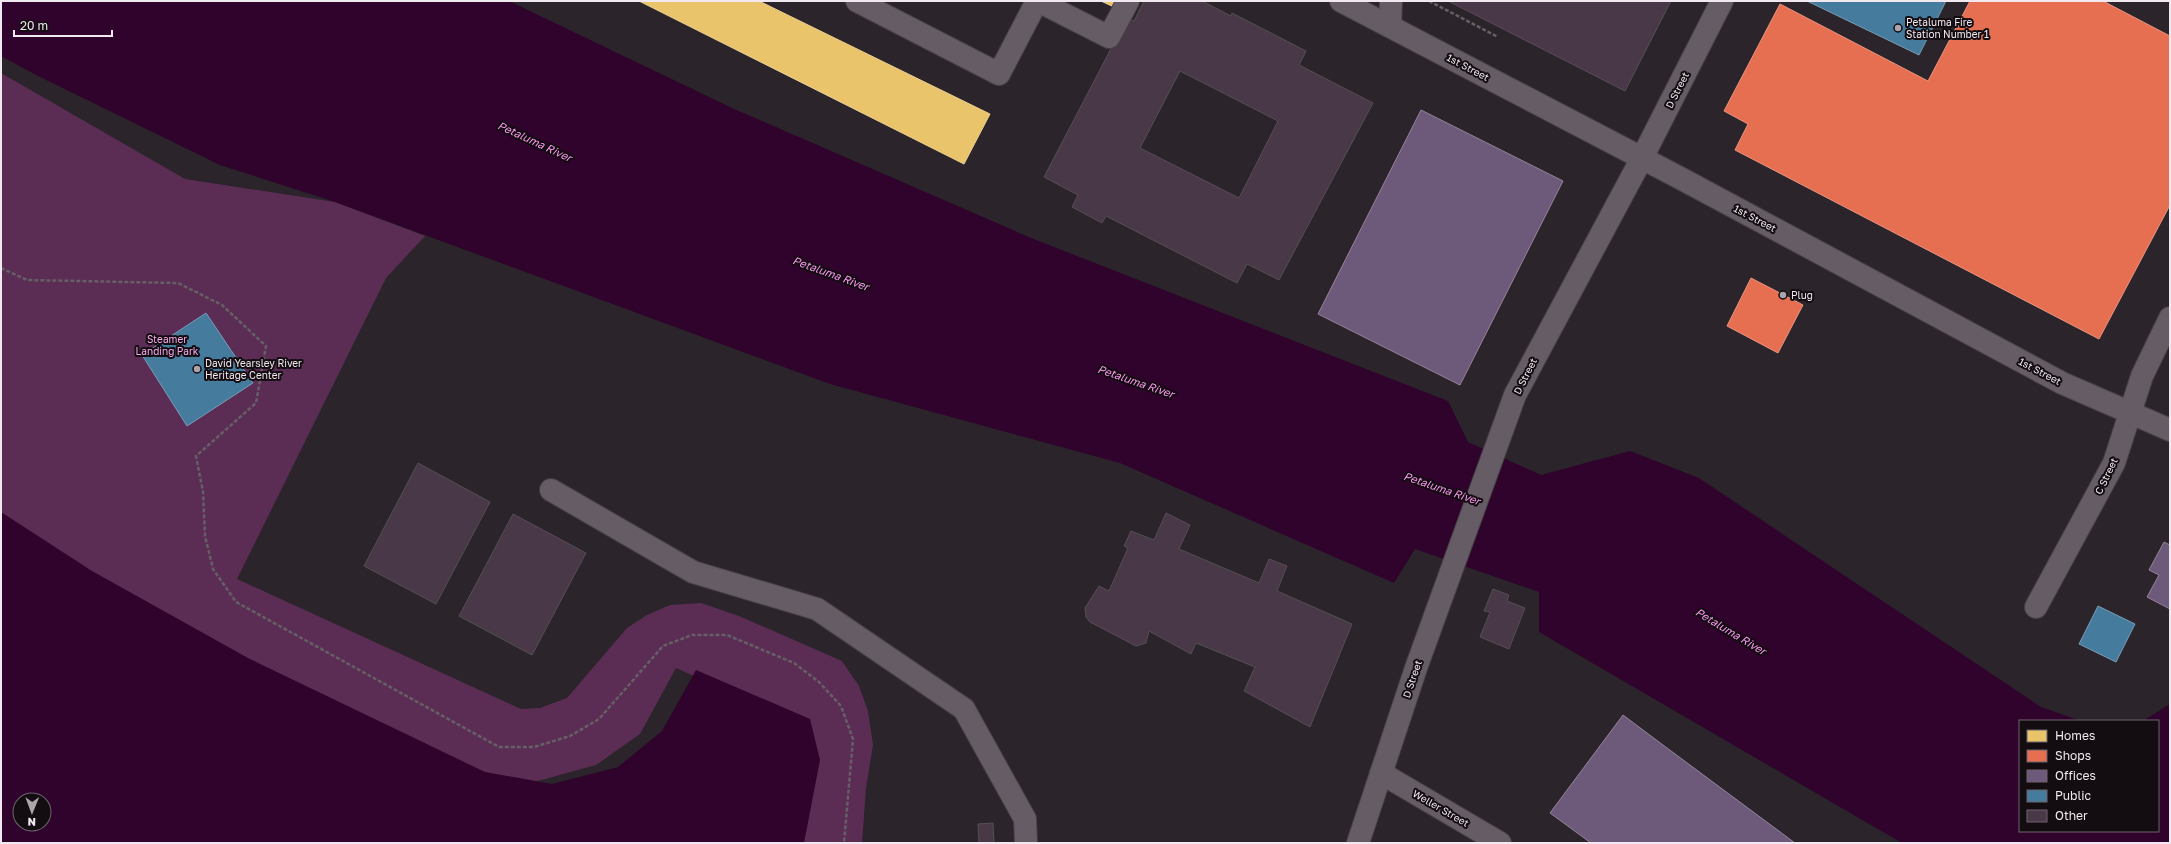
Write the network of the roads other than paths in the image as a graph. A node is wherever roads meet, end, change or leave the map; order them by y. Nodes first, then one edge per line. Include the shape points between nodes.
1 (857, 1) edge
2 (1037, 1) edge
3 (1128, 1) edge
4 (1341, 1) edge
5 (1391, 1) edge
6 (1722, 1) edge
7 (1390, 26) junction
8 (1642, 158) junction
9 (2170, 318) edge
10 (2128, 413) junction
11 (2170, 430) edge
12 (551, 490) dead end
13 (2036, 607) dead end
14 (1381, 773) junction
15 (1026, 843) edge
16 (1358, 843) edge
17 (1500, 843) edge

1 - 2 street via 999,74
2 - 3 street via 1109,37
4 - 7 street, 1st Street
5 - 7 street
6 - 8 street, D Street
7 - 8 street, 1st Street
8 - 10 street, 1st Street via 2055,379
8 - 14 street, D Street via 1515,395 1416,668
9 - 10 street, C Street via 2142,376
10 - 11 street, 1st Street
10 - 13 street, C Street via 2114,463
12 - 15 street via 693,572 817,609 964,709 1025,819
14 - 16 street, D Street
14 - 17 street, Weller Street

